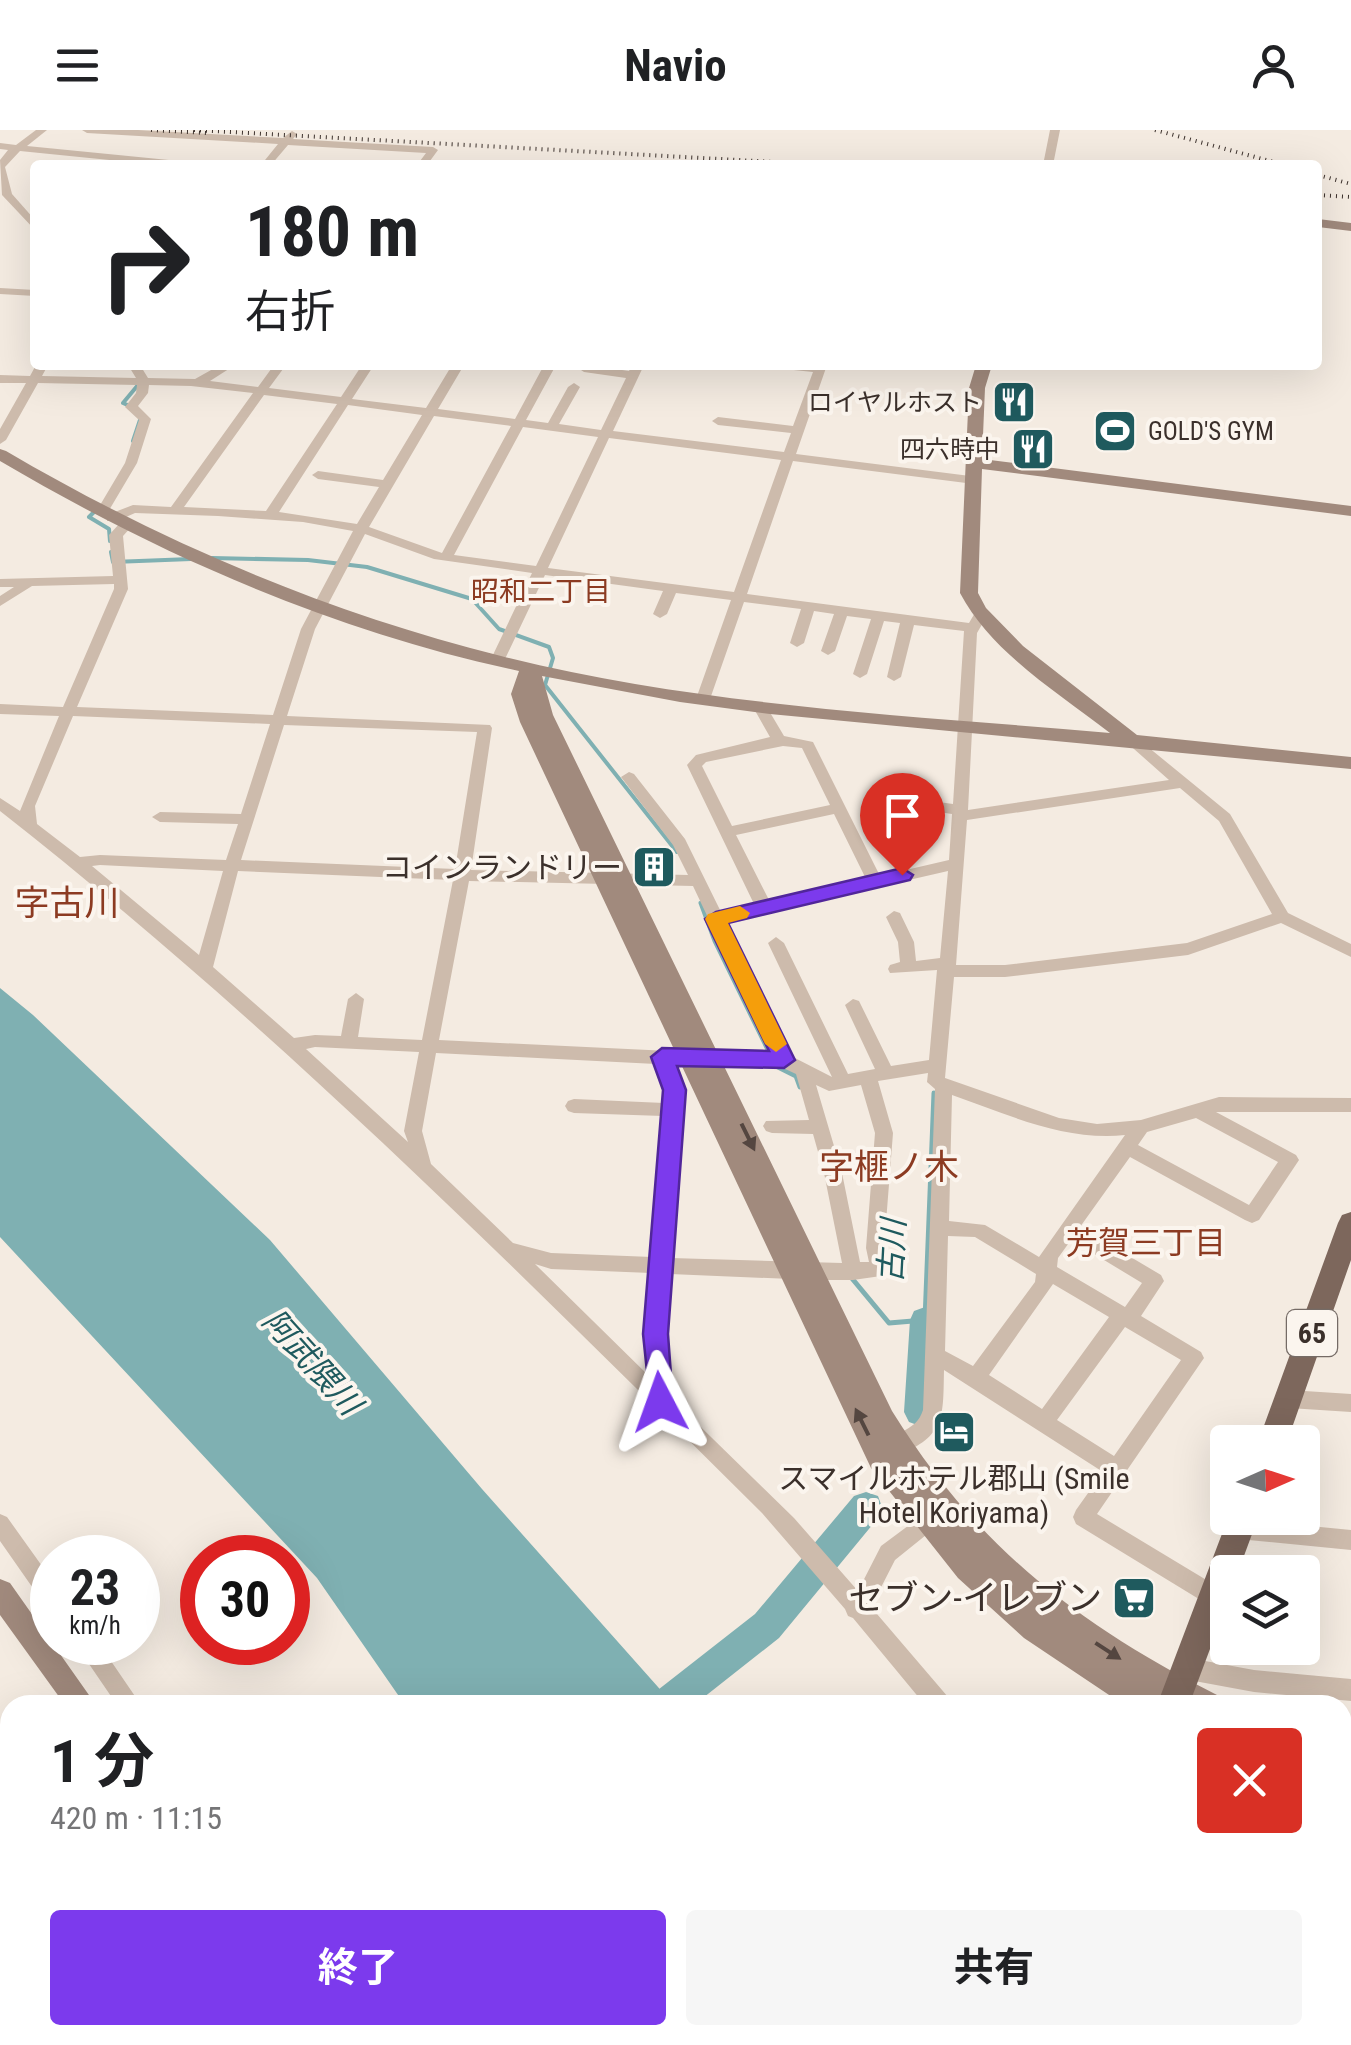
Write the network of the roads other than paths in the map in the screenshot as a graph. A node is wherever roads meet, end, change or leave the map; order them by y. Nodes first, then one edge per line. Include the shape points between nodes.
1 (42, 130) edge
2 (87, 130) edge
3 (295, 130) edge
4 (1055, 130) edge
5 (145, 132) edge
6 (284, 136) edge
7 (215, 137) junction
8 (0, 146) edge
9 (20, 147) junction
10 (111, 160) edge
11 (119, 160) edge
12 (191, 160) edge
13 (269, 160) edge
14 (426, 160) edge
15 (1049, 160) edge
16 (0, 168) edge
17 (30, 211) edge
18 (20, 212) junction
19 (0, 214) edge
20 (30, 223) edge
21 (1322, 223) edge
22 (1351, 227) edge
23 (0, 291) edge
24 (30, 293) edge
25 (39, 370) edge
26 (137, 370) edge
27 (220, 370) edge
28 (276, 370) edge
29 (365, 370) edge
30 (455, 370) edge
31 (547, 370) edge
32 (635, 370) edge
33 (819, 370) edge
34 (982, 370) edge
35 (0, 378) edge
36 (34, 380) junction
37 (144, 380) junction
38 (198, 383) junction
39 (574, 387) dead end
40 (261, 392) junction
41 (344, 402) junction
42 (430, 412) junction
43 (718, 421) dead end
44 (518, 424) junction
45 (551, 428) junction
46 (798, 430) junction
47 (604, 434) junction
48 (0, 440) edge
49 (788, 457) junction
50 (4, 460) edge
51 (975, 471) junction
52 (318, 476) dead end
53 (386, 484) junction
54 (175, 510) junction
55 (1351, 511) edge
56 (270, 515) junction
57 (113, 518) junction
58 (361, 528) junction
59 (446, 558) junction
60 (540, 570) junction
61 (120, 580) junction
62 (0, 583) edge
63 (26, 584) junction
64 (672, 587) junction
65 (738, 596) junction
66 (0, 602) edge
67 (809, 606) junction
68 (320, 608) junction
69 (842, 610) junction
70 (660, 614) dead end
71 (879, 616) junction
72 (908, 620) junction
73 (976, 621) junction
74 (796, 643) dead end
75 (828, 651) dead end
76 (498, 659) junction
77 (531, 668) junction
78 (860, 674) dead end
79 (894, 677) dead end
80 (702, 700) junction
81 (760, 708) junction
82 (0, 709) edge
83 (69, 711) junction
84 (277, 720) junction
85 (966, 728) junction
86 (1132, 741) junction
87 (780, 742) junction
88 (1351, 764) edge
89 (629, 777) dead end
90 (1182, 783) junction
91 (0, 803) edge
92 (875, 803) dead end
93 (840, 808) junction
94 (960, 813) junction
95 (160, 817) dead end
96 (247, 818) junction
97 (29, 825) junction
98 (728, 832) junction
99 (77, 863) junction
100 (957, 864) junction
101 (232, 866) junction
102 (462, 874) junction
103 (615, 880) junction
104 (700, 880) junction
105 (876, 881) junction
106 (764, 908) junction
107 (894, 917) dead end
108 (1282, 917) junction
109 (716, 919) junction
110 (776, 943) dead end
111 (1351, 952) edge
112 (945, 967) junction
113 (204, 969) junction
114 (356, 999) dead end
115 (853, 1005) dead end
116 (348, 1042) junction
117 (290, 1045) junction
118 (427, 1047) junction
119 (662, 1057) junction
120 (700, 1060) junction
121 (784, 1060) junction
122 (802, 1069) junction
123 (877, 1076) junction
124 (939, 1077) junction
125 (842, 1082) junction
126 (1351, 1105) edge
127 (574, 1106) dead end
128 (673, 1110) junction
129 (1195, 1110) junction
130 (772, 1126) dead end
131 (820, 1126) junction
132 (1141, 1127) junction
133 (1126, 1147) junction
134 (427, 1172) junction
135 (1351, 1222) edge
136 (941, 1228) junction
137 (1068, 1229) junction
138 (507, 1248) junction
139 (663, 1265) junction
140 (1048, 1270) junction
141 (802, 1272) junction
142 (853, 1272) junction
143 (1125, 1317) junction
144 (936, 1355) junction
145 (976, 1377) junction
146 (1289, 1399) junction
147 (660, 1402) junction
148 (1351, 1403) edge
149 (1044, 1422) junction
150 (1279, 1425) edge
151 (898, 1446) junction
152 (1117, 1470) junction
153 (0, 1524) edge
154 (924, 1524) junction
155 (1318, 1535) edge
156 (1351, 1540) edge
157 (30, 1566) edge
158 (0, 1592) edge
159 (1210, 1593) edge
160 (856, 1610) junction
161 (1210, 1610) edge
162 (101, 1665) edge
163 (1351, 1690) edge
164 (75, 1695) edge
165 (123, 1695) edge
166 (931, 1695) edge
167 (1180, 1695) edge

1 - 9 street
2 - 5 street
3 - 6 street
4 - 15 street
5 - 7 street
5 - 11 street
6 - 7 street
6 - 13 street
6 - 14 street via 433,150
7 - 12 street
8 - 9 street
9 - 10 street
9 - 16 street
16 - 18 street
17 - 18 street
18 - 19 street
18 - 20 street
21 - 22 street
23 - 24 street
25 - 36 street
26 - 37 street
27 - 38 street
28 - 40 street
29 - 41 street
30 - 42 street
31 - 44 street
32 - 47 street
33 - 46 street
34 - 51 street
35 - 36 street
36 - 37 street
36 - 48 street
37 - 38 street
37 - 57 street via 131,407 145,419 115,495
38 - 40 street
39 - 45 street
40 - 41 street
40 - 54 street
41 - 42 street
41 - 56 street
42 - 44 street
42 - 53 street
43 - 46 street
44 - 45 street
44 - 59 street
45 - 47 street
46 - 49 street
47 - 49 street
47 - 60 street
49 - 51 street
49 - 65 street
50 - 57 street
51 - 55 street
51 - 73 street via 969,593
52 - 53 street
53 - 58 street
54 - 56 street
54 - 57 street via 128,510
56 - 58 street
57 - 61 street
57 - 68 street
58 - 59 street
58 - 68 street
59 - 60 street
60 - 64 street
60 - 76 street
61 - 63 street
61 - 83 street
62 - 63 street
63 - 66 street
64 - 65 street
64 - 70 street
65 - 67 street
65 - 80 street
67 - 69 street
67 - 74 street
68 - 76 street
68 - 84 street
69 - 71 street
69 - 75 street
71 - 72 street
71 - 78 street
72 - 73 street
72 - 79 street
73 - 85 street
73 - 86 street
76 - 77 street
77 - 80 street
77 - 103 street via 544,716
80 - 81 street
81 - 85 street
81 - 87 street
82 - 83 street
83 - 84 street
83 - 97 street via 27,806
84 - 96 street
84 - 102 street via 484,728
85 - 86 street
85 - 94 street
86 - 88 street
86 - 90 street
87 - 93 street via 808,745
87 - 98 street via 694,765
89 - 104 street
90 - 94 street
90 - 108 street via 1225,818
91 - 97 street
92 - 94 street
93 - 98 street
93 - 105 street
94 - 100 street
95 - 96 street
96 - 101 street
97 - 99 street
98 - 106 street
99 - 101 street
99 - 113 street
100 - 105 street
100 - 112 street
101 - 102 street
101 - 113 street
102 - 103 street
102 - 118 street
103 - 104 street
103 - 120 street
104 - 109 street
105 - 106 street
106 - 109 street
107 - 112 street via 906,942 902,968
108 - 111 street
108 - 112 street via 1188,949 1005,971
109 - 121 street
110 - 125 street
112 - 124 street
113 - 117 street
114 - 116 street
115 - 123 street
116 - 117 street
116 - 118 street
117 - 134 street
118 - 119 street
118 - 134 street via 413,1131
119 - 120 street
119 - 128 street via 674,1090
120 - 121 street
120 - 141 street
121 - 122 street
122 - 125 street via 829,1084
122 - 131 street
123 - 124 street via 924,1066
123 - 125 street
123 - 142 street via 884,1132 875,1248 881,1269
124 - 132 street via 1058,1125 1097,1131
124 - 136 street
126 - 129 street via 1218,1104
127 - 128 street
128 - 139 street
129 - 132 street
129 - 133 street via 1290,1160 1252,1215
130 - 131 street
131 - 142 street
132 - 133 street
133 - 137 street
134 - 138 street
135 - 146 main road, 65
136 - 140 street via 978,1230
136 - 144 street
137 - 140 street via 1048,1256
137 - 143 street via 1154,1281
138 - 139 street via 550,1261
138 - 147 street
139 - 141 street
139 - 147 street via 656,1334
140 - 143 street
140 - 145 street
141 - 142 street
141 - 151 street
154 -> 141 street via 880,1460
143 - 149 street
143 - 152 street via 1194,1358
144 - 145 street
144 - 151 street via 930,1422
145 - 149 street
146 - 148 street
146 - 150 main road, 65
147 - 160 street via 779,1516
149 - 152 street
151 -> 167 street via 992,1563 1063,1622
152 - 159 street via 1083,1518
153 - 157 street
154 - 160 street via 888,1553
154 - 167 street via 976,1580 1069,1656
155 - 156 street
158 - 164 street
160 - 166 street
161 - 167 main road
162 - 165 street
163 - 167 street via 1254,1682

